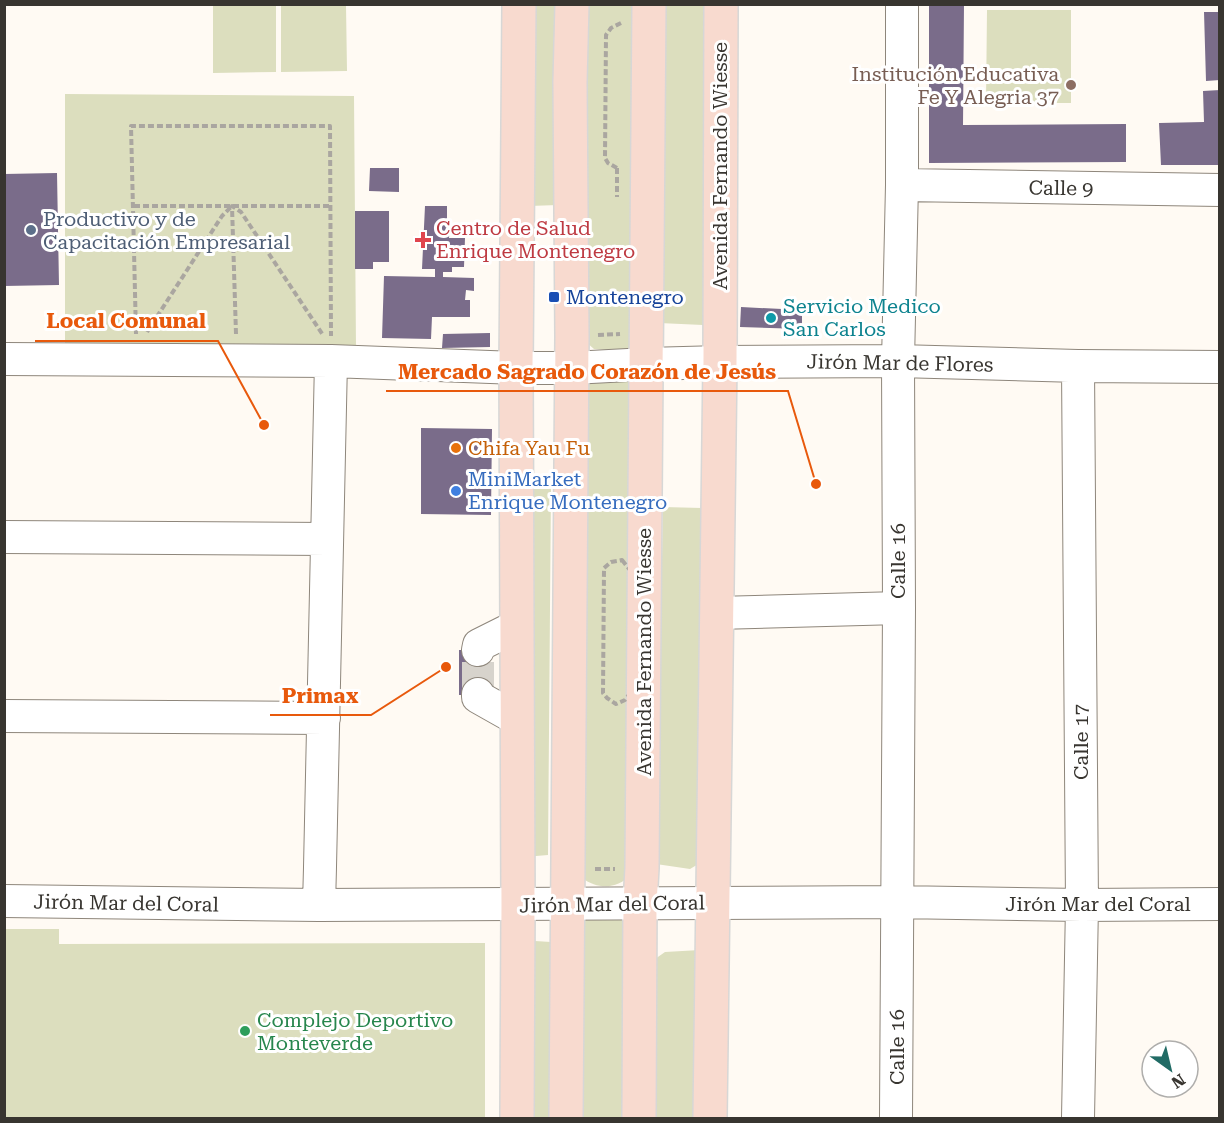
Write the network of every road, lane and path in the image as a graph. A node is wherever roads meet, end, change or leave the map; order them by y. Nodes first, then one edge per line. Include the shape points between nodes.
1 (519, 4) edge
2 (572, 4) edge
3 (649, 4) edge
4 (721, 4) edge
5 (902, 4) edge
6 (621, 23) dead end
7 (617, 168) dead end
8 (902, 185) junction
9 (1220, 190) edge
10 (134, 206) junction
11 (232, 206) junction
12 (331, 206) junction
13 (629, 334) dead end
14 (596, 335) dead end
15 (136, 338) dead end
16 (143, 340) dead end
17 (329, 345) junction
18 (4, 359) edge
19 (238, 361) junction
20 (898, 361) junction
21 (720, 362) junction
22 (647, 364) junction
23 (1078, 366) junction
24 (1220, 367) edge
25 (516, 368) junction
26 (572, 368) junction
27 (4, 537) edge
28 (327, 539) junction
29 (630, 570) dead end
30 (899, 608) junction
31 (717, 613) junction
32 (517, 626) junction
33 (478, 650) dead end
34 (478, 694) dead end
35 (616, 704) dead end
36 (4, 716) edge
37 (324, 718) junction
38 (517, 719) junction
39 (590, 869) dead end
40 (623, 869) dead end
41 (4, 901) edge
42 (897, 902) junction
43 (713, 903) junction
44 (568, 904) junction
45 (640, 904) junction
46 (1220, 904) edge
47 (319, 905) junction
48 (518, 905) junction
49 (1082, 905) junction
50 (517, 1119) edge
51 (566, 1119) edge
52 (639, 1119) edge
53 (710, 1119) edge
54 (896, 1119) edge
55 (1078, 1119) edge

1 - 25 main road
2 - 26 main road
3 - 22 main road, Avenida Fernando Wiesse
4 - 21 main road, Avenida Fernando Wiesse
5 - 8 street, Calle 16
6 - 7 path via 606,35 605,158
8 - 9 street, Calle 9
8 - 20 street, Calle 16
10 - 11 path
10 - 12 path via 131,126 330,126
10 - 15 path
11 - 12 path
11 - 16 path
11 - 17 path via 241,212
11 - 19 path
12 - 17 path
13 - 14 path
17 - 19 street, Jirón Mar de Flores
17 - 25 street, Jirón Mar de Flores
17 - 28 street
18 - 19 street, Jirón Mar de Flores
20 - 21 street, Jirón Mar de Flores
20 - 23 street, Jirón Mar de Flores
20 - 30 street, Calle 16
21 - 22 street, Jirón Mar de Flores
21 - 31 main road, Avenida Fernando Wiesse
22 - 26 street, Jirón Mar de Flores
22 - 45 main road, Avenida Fernando Wiesse
23 - 24 street, Jirón Mar de Flores
23 - 49 street, Calle 17
25 - 26 street, Jirón Mar de Flores
25 - 32 main road
26 - 44 main road
27 - 28 street
28 - 37 street
29 - 35 path via 622,560 604,568 603,693
30 - 31 street
30 - 42 street, Calle 16
31 - 43 main road, Avenida Fernando Wiesse
32 - 33 street via 479,645
32 - 38 main road
34 - 38 street
36 - 37 street
37 - 47 street
38 - 48 main road
39 - 40 path
41 - 47 street, Jirón Mar del Coral
42 - 43 street, Jirón Mar del Coral
42 - 49 street, Jirón Mar del Coral
42 - 54 street, Calle 16
43 - 45 street, Jirón Mar del Coral
43 - 53 main road, Avenida Fernando Wiesse
44 - 45 street, Jirón Mar del Coral
44 - 48 street, Jirón Mar del Coral
44 - 51 main road
45 - 52 main road, Avenida Fernando Wiesse
46 - 49 street, Jirón Mar del Coral
47 - 48 street, Jirón Mar del Coral
48 - 50 main road
49 - 55 street, Calle 17

